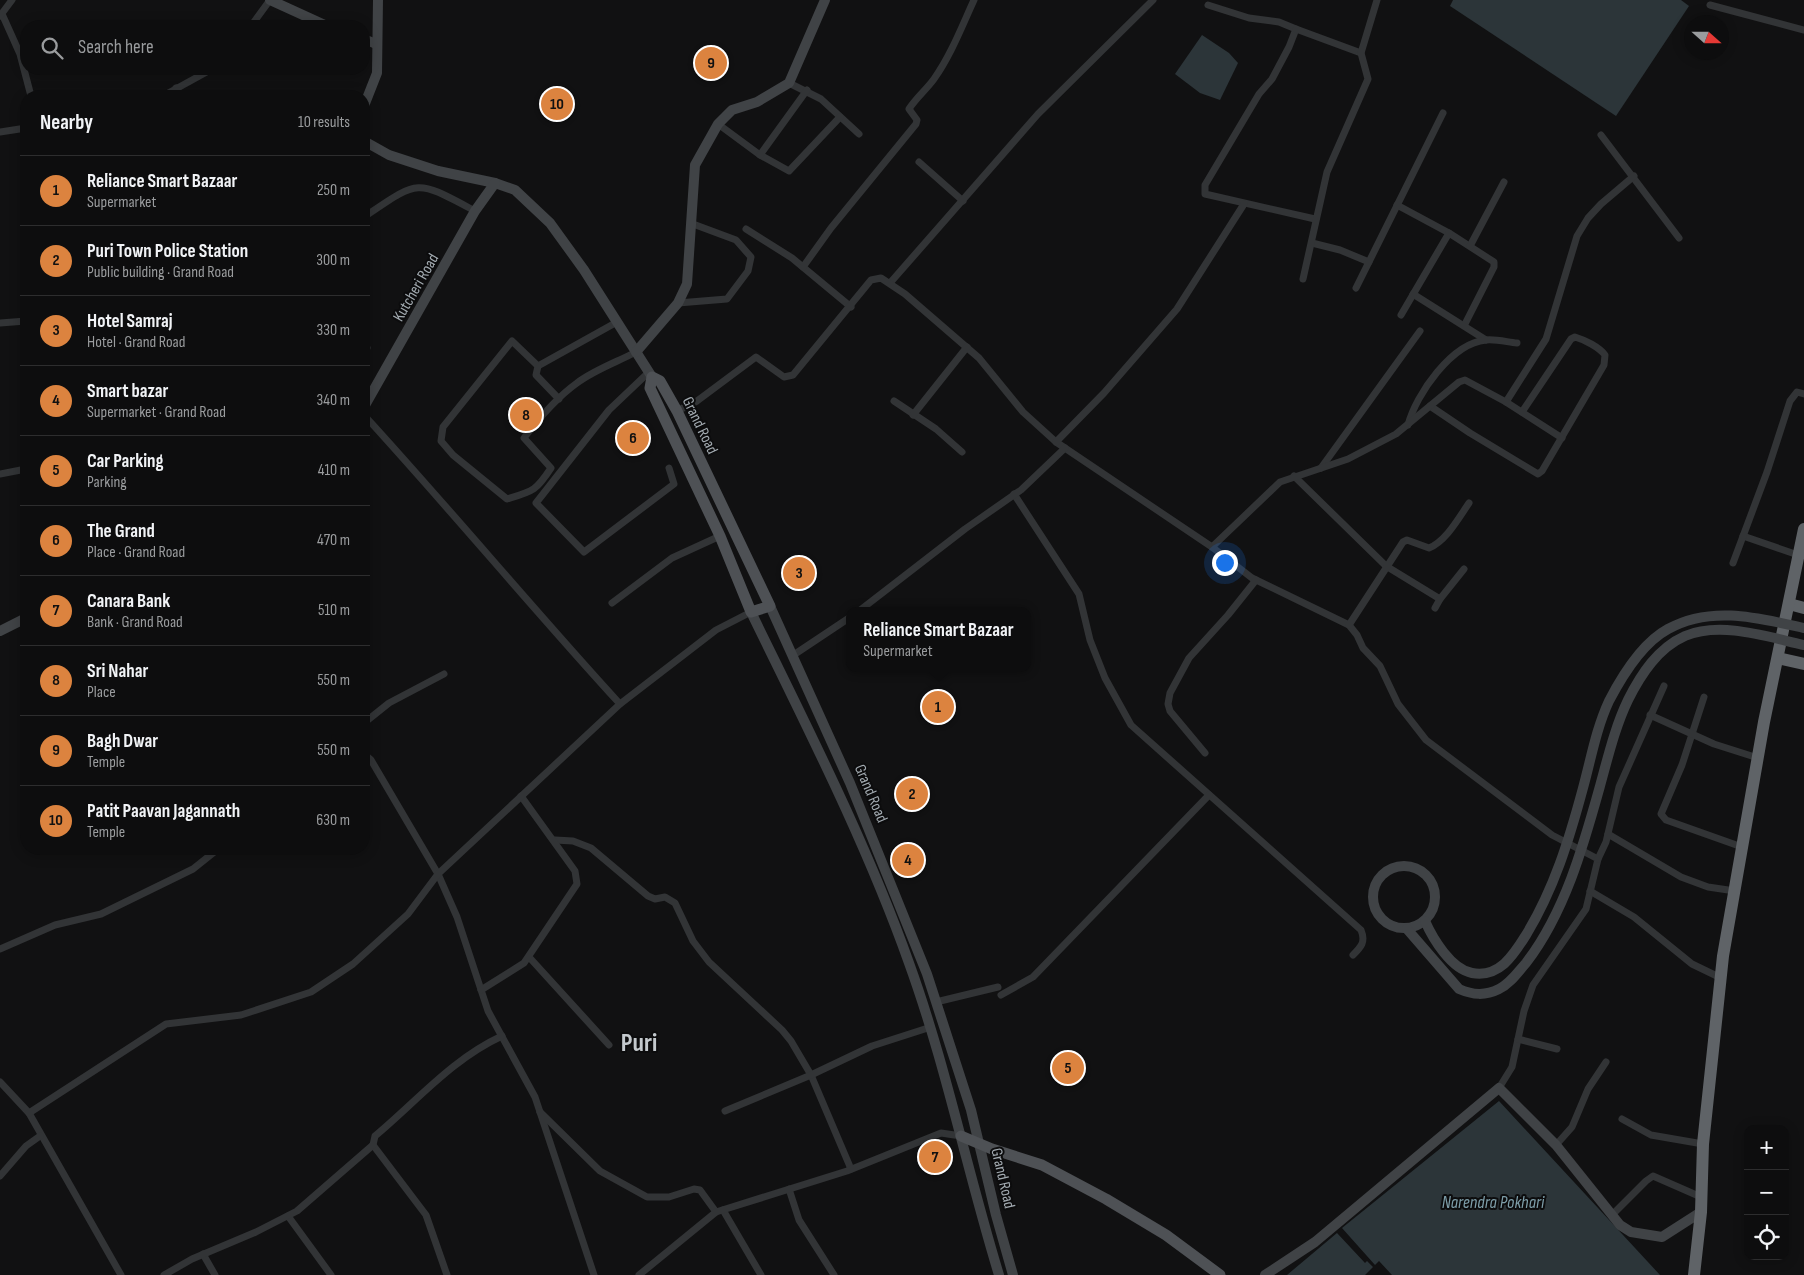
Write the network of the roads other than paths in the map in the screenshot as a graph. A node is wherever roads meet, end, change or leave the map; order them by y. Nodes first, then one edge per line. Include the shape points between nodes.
1 (12, 0) edge
2 (270, 0) edge
3 (378, 0) edge
4 (825, 0) edge
5 (974, 0) edge
6 (1153, 0) edge
7 (1377, 0) edge
8 (1208, 5) dead end
9 (1710, 5) dead end
10 (1, 15) edge
11 (255, 20) edge
12 (314, 20) edge
13 (1296, 29) junction
14 (1804, 30) edge
15 (370, 42) edge
16 (376, 44) junction
17 (1361, 53) junction
18 (20, 54) edge
19 (26, 75) edge
20 (201, 75) edge
21 (789, 83) junction
22 (176, 88) joint
23 (29, 90) edge
24 (173, 90) edge
25 (370, 90) edge
26 (807, 90) junction
27 (1443, 113) dead end
28 (840, 117) junction
29 (718, 124) junction
30 (20, 129) edge
31 (0, 132) edge
32 (859, 134) dead end
33 (1601, 135) dead end
34 (370, 144) edge
35 (760, 155) junction
36 (919, 162) dead end
37 (1634, 176) junction
38 (1504, 182) dead end
39 (495, 183) junction
40 (962, 201) junction
41 (1244, 204) junction
42 (1397, 205) junction
43 (475, 210) junction
44 (370, 213) edge
45 (1315, 219) junction
46 (693, 224) junction
47 (746, 229) dead end
48 (1449, 233) junction
49 (1679, 238) dead end
50 (1312, 243) junction
51 (1470, 246) junction
52 (1369, 262) junction
53 (803, 268) junction
54 (1303, 279) dead end
55 (890, 283) junction
56 (1356, 288) dead end
57 (1413, 294) junction
58 (678, 303) junction
59 (851, 307) junction
60 (1401, 315) dead end
61 (20, 321) edge
62 (617, 322) junction
63 (0, 323) edge
64 (1465, 324) junction
65 (1420, 330) dead end
66 (1486, 340) junction
67 (1517, 343) dead end
68 (966, 347) junction
69 (636, 352) junction
70 (538, 366) junction
71 (651, 375) junction
72 (1804, 394) edge
73 (370, 396) edge
74 (559, 399) junction
75 (894, 401) dead end
76 (1506, 402) junction
77 (1430, 406) junction
78 (677, 411) junction
79 (1522, 412) junction
80 (913, 415) junction
81 (370, 421) edge
82 (1407, 425) junction
83 (1562, 438) junction
84 (1056, 442) junction
85 (1065, 448) junction
86 (962, 452) dead end
87 (669, 468) dead end
88 (1321, 468) junction
89 (20, 470) edge
90 (0, 474) edge
91 (1294, 476) junction
92 (1014, 494) junction
93 (1469, 503) dead end
94 (1804, 528) edge
95 (720, 536) junction
96 (1743, 536) junction
97 (1212, 547) junction
98 (1798, 556) junction
99 (1733, 563) dead end
100 (1386, 566) junction
101 (1464, 569) dead end
102 (1256, 580) junction
103 (1440, 599) junction
104 (612, 603) dead end
105 (1788, 604) junction
106 (770, 606) junction
107 (864, 607) edge
108 (1435, 608) dead end
109 (1804, 608) edge
110 (751, 612) junction
111 (846, 620) edge
112 (20, 621) edge
113 (1349, 625) junction
114 (1804, 628) edge
115 (0, 630) edge
116 (1804, 645) edge
117 (792, 656) junction
118 (1778, 658) junction
119 (1804, 664) edge
120 (444, 674) dead end
121 (1664, 686) dead end
122 (1704, 697) dead end
123 (620, 704) junction
124 (1650, 715) junction
125 (370, 719) edge
126 (1692, 735) junction
127 (1205, 753) dead end
128 (1758, 758) junction
129 (370, 759) edge
130 (1209, 795) junction
131 (521, 796) junction
132 (1608, 834) junction
133 (555, 840) junction
134 (1742, 847) junction
135 (210, 855) edge
136 (1598, 859) junction
137 (438, 874) junction
138 (1590, 891) junction
139 (1734, 891) junction
140 (1426, 921) junction
141 (1407, 929) junction
142 (0, 949) edge
143 (1353, 955) dead end
144 (529, 957) junction
145 (1721, 978) junction
146 (998, 988) dead end
147 (481, 990) junction
148 (1001, 995) dead end
149 (936, 1002) junction
150 (931, 1027) junction
151 (502, 1036) junction
152 (1518, 1039) junction
153 (609, 1045) dead end
154 (1557, 1049) dead end
155 (1606, 1062) dead end
156 (811, 1076) junction
157 (0, 1082) edge
158 (1499, 1088) junction
159 (726, 1111) dead end
160 (540, 1112) junction
161 (28, 1113) junction
162 (1622, 1119) dead end
163 (40, 1136) junction
164 (961, 1136) junction
165 (980, 1144) junction
166 (1704, 1144) junction
167 (373, 1145) junction
168 (1556, 1145) junction
169 (851, 1169) junction
170 (0, 1176) edge
171 (788, 1189) junction
172 (1701, 1197) junction
173 (720, 1211) junction
174 (1701, 1212) junction
175 (1612, 1214) junction
176 (288, 1216) junction
177 (203, 1254) junction
178 (121, 1275) edge
179 (164, 1275) edge
180 (215, 1275) edge
181 (331, 1275) edge
182 (447, 1275) edge
183 (594, 1275) edge
184 (639, 1275) edge
185 (761, 1275) edge
186 (834, 1275) edge
187 (999, 1275) edge
188 (1013, 1275) edge
189 (1220, 1275) edge
190 (1265, 1275) edge
191 (1694, 1275) edge

1 - 10 street
2 - 11 street
2 - 12 main road
3 - 16 main road
4 - 21 main road
5 - 53 street via 935,79 909,109 917,120 916,124 831,228
6 - 40 street via 1038,114
7 - 17 street
8 - 13 street
9 - 14 street
10 - 18 street
13 - 17 street
13 - 41 street via 1272,79 1255,101 1204,191
15 - 16 main road
16 - 25 main road via 376,73
17 - 45 street via 1368,79 1327,172
19 - 23 street
20 - 22 street
21 - 26 street
21 - 29 main road via 756,102 732,110
22 - 24 street
26 - 28 street
26 - 35 street
27 - 42 street
28 - 32 street
28 - 35 street via 789,171
29 - 35 street
29 - 46 main road via 696,165
30 - 31 street
33 - 37 street
34 - 39 main road, Grand Road via 390,155 438,171
36 - 40 street
37 - 49 street
37 - 76 street via 1601,204 1577,236 1546,339
38 - 51 street
39 - 43 main road, Kutcheri Road
39 - 62 main road, Grand Road via 515,190 550,223
40 - 55 street
41 - 45 street
41 - 84 street via 1177,309
42 - 48 street
42 - 52 street
43 - 44 street via 439,191 416,186 404,190
43 - 73 main road, Kutcheri Road
45 - 50 street
46 - 58 main road via 687,284
46 - 58 street via 736,240 751,257 748,271 727,299
47 - 53 street
48 - 51 street
48 - 57 street
50 - 52 street
50 - 54 street
51 - 64 street via 1491,260 1494,267
52 - 56 street
53 - 59 street
55 - 59 street via 875,277
55 - 68 street
57 - 60 street
57 - 64 street
58 - 69 main road
59 - 78 street via 793,375 784,377 756,357 697,401
61 - 63 street
62 - 69 main road, Grand Road
62 - 70 street
64 - 66 street
65 - 88 street
66 - 67 street
66 - 82 street via 1453,355 1415,404
68 - 80 street
68 - 84 street via 979,358 1023,412
69 - 71 main road, Grand Road
69 - 74 street via 579,382
70 - 74 street via 536,375
70 - 74 street via 512,341 443,427 441,441 507,499 526,493 538,487 551,468 524,438
71 - 78 main road, Grand Road via 660,381
71 - 87 street via 609,410 536,503 584,552 674,484
71 - 95 main road, Grand Road via 650,388
72 - 96 street via 1797,392 1790,400
75 - 80 street
76 - 77 street via 1465,380
76 - 79 street
77 - 82 street
77 - 83 street via 1534,473 1542,471
78 - 106 main road, Grand Road
79 - 83 street
79 - 83 street via 1571,339 1580,339 1603,352 1604,365
80 - 86 street via 936,429
81 - 123 street via 554,633
82 - 88 street via 1348,459
84 - 85 street
85 - 92 street
85 - 97 street
88 - 91 street
89 - 90 street
91 - 97 street via 1270,490
91 - 100 street
92 - 107 street
92 - 130 street via 1080,594 1090,640 1105,678 1131,726
93 - 100 street via 1434,546 1428,548 1407,540
94 - 98 highway
95 - 104 street via 672,558
95 - 110 main road, Grand Road
96 - 98 street
96 - 99 street
97 - 102 street
98 - 105 highway
100 - 103 street
100 - 113 street
101 - 103 street
102 - 113 street
102 - 127 street via 1189,658 1170,693 1170,711
103 - 108 street
105 - 109 highway
105 - 118 highway
106 - 110 main road
106 - 117 main road, Grand Road
110 - 123 street via 716,630
110 - 150 main road, Grand Road via 876,876
111 - 117 street
112 - 115 main road
113 - 136 street via 1363,648 1380,666 1398,704 1443,756 1552,835
114 - 140 main road, bridge via 1726,614 1684,622 1654,639 1623,676 1608,702 1555,881 1540,913 1507,963 1484,975 1468,972 1444,952
116 - 141 main road, bridge via 1724,630 1686,636 1660,652 1628,701 1570,883 1542,939 1513,979 1500,989 1484,994 1471,994 1459,989
117 - 149 main road, Grand Road via 880,854
118 - 119 highway
118 - 128 highway
120 - 125 street via 389,703
121 - 124 street
122 - 126 street
123 - 131 street
124 - 126 street
124 - 132 street via 1619,787
126 - 128 street
126 - 134 street via 1662,817
128 - 134 highway
129 - 137 street
130 - 143 street via 1361,930 1363,943
130 - 148 street via 1033,977
131 - 133 street
131 - 137 street
132 - 136 street
132 - 139 street via 1681,878
133 - 144 street via 575,870 577,884
133 - 156 street via 582,843 648,896 665,897 675,903 700,951 782,1030
134 - 139 highway
135 - 142 street via 192,869 101,914 55,925
136 - 138 street
137 - 147 street via 457,917
137 - 161 street via 408,914 382,939 353,964 311,992 241,1015 166,1024
138 - 145 street via 1634,917 1692,964
138 - 152 street via 1586,909 1533,985
139 - 145 highway
140 - 141 main road
140 - 141 main road via 1434,908 1435,892 1428,876 1419,868 1406,865 1389,869 1375,887 1375,907 1389,926
144 - 147 street via 518,969
144 - 153 street
145 - 166 highway
146 - 149 street
147 - 151 street
149 - 165 main road, Grand Road
150 - 156 street via 872,1046
150 - 164 main road, Grand Road
151 - 160 street
151 - 167 street via 463,1057 375,1136
152 - 154 street
152 - 158 street via 1512,1067
155 - 168 street via 1588,1089 1572,1127
156 - 159 street
156 - 169 street
157 - 161 street
158 - 168 main road
158 - 190 main road via 1315,1242
160 - 173 street via 600,1171 618,1182 647,1197 659,1199 700,1190
160 - 183 street
161 - 163 street
162 - 166 street via 1651,1135
163 - 170 street via 26,1146
163 - 178 street
164 - 165 main road
164 - 169 street via 941,1132
164 - 187 main road, Grand Road
165 - 188 main road, Grand Road
165 - 189 main road via 1042,1165 1106,1199 1166,1235
166 - 172 highway
167 - 176 street
167 - 182 street via 426,1214
168 - 175 main road
169 - 171 street
171 - 173 street
171 - 186 street via 799,1220
172 - 174 highway
172 - 175 street via 1654,1176
173 - 184 street
173 - 185 street
174 - 175 main road via 1662,1238 1631,1232
174 - 191 highway
176 - 177 street
176 - 181 street
177 - 179 street
177 - 180 street

